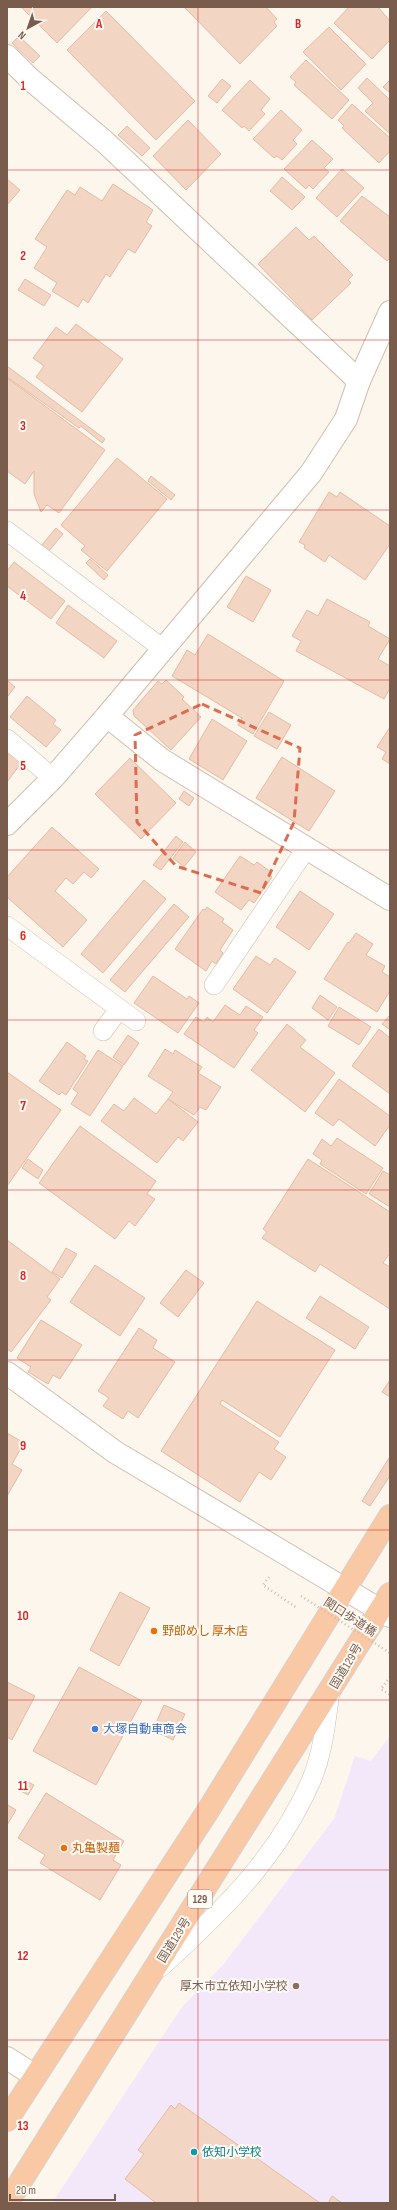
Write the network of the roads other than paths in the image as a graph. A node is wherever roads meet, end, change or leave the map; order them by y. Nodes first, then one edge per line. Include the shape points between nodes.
1 (7, 56) edge
2 (390, 312) edge
3 (359, 381) junction
4 (7, 531) edge
5 (163, 649) junction
6 (107, 716) junction
7 (7, 740) edge
8 (53, 778) junction
9 (7, 824) edge
10 (306, 849) junction
11 (390, 899) edge
12 (7, 926) edge
13 (214, 985) dead end
14 (119, 1009) junction
15 (136, 1021) dead end
16 (103, 1031) dead end
17 (7, 1373) edge
18 (390, 1516) edge
19 (344, 1589) junction
20 (387, 1607) edge
21 (330, 1692) junction
22 (153, 1974) junction
23 (7, 2058) edge
24 (35, 2076) junction
25 (7, 2120) edge
26 (7, 2203) edge

1 - 3 street via 30,79 105,142
2 - 3 street
3 - 5 street via 346,419 311,473
4 - 5 lane
5 - 6 street
6 - 8 street
6 - 10 street via 162,760
7 - 8 lane
8 - 9 street
10 - 11 street
10 - 13 lane
12 - 14 lane
14 - 15 lane
14 - 16 lane
17 - 19 street via 115,1452
18 - 19 highway
19 - 20 street
19 - 24 highway via 209,1809
20 - 21 highway, 国道129号 / 129
21 - 22 highway, 国道129号 / 129
21 - 22 lane via 323,1740 311,1780 291,1819 262,1864 235,1897
22 - 26 highway, 国道129号 / 129
23 - 24 street
24 - 25 highway

